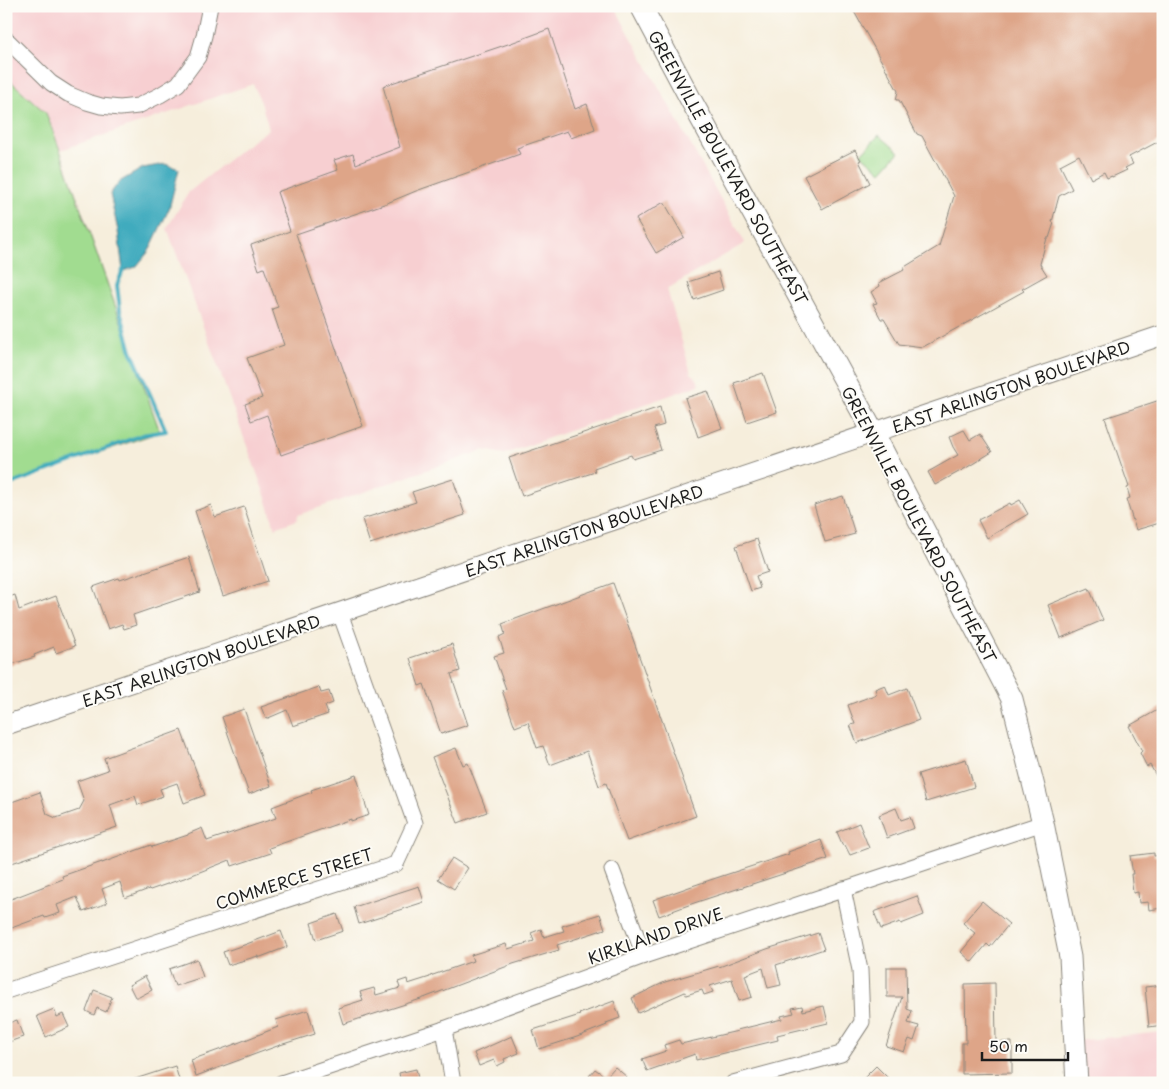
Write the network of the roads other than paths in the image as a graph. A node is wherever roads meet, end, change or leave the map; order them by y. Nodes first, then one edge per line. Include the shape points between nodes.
1 (210, 6) edge
2 (641, 6) edge
3 (6, 39) edge
4 (1163, 335) edge
5 (873, 432) junction
6 (340, 613) junction
7 (6, 725) edge
8 (1043, 823) junction
9 (612, 870) dead end
10 (843, 889) junction
11 (644, 956) junction
12 (6, 991) edge
13 (444, 1029) junction
14 (281, 1083) edge
15 (453, 1083) edge
16 (733, 1083) edge
17 (1077, 1083) edge

1 - 3 street via 198,57 178,84 138,106 100,106 68,94 51,83
2 - 5 highway, GREENVILLE BOULEVARD SOUTHEAST
4 - 5 main road, EAST ARLINGTON BOULEVARD
5 - 6 main road, EAST ARLINGTON BOULEVARD
5 - 8 highway, GREENVILLE BOULEVARD SOUTHEAST via 1012,699
6 - 7 main road, EAST ARLINGTON BOULEVARD
6 - 12 street, COMMERCE STREET via 415,823 396,864
8 - 10 street, KIRKLAND DRIVE
8 - 17 highway, GREENVILLE BOULEVARD SOUTHEAST via 1070,957
9 - 11 street
10 - 11 street, KIRKLAND DRIVE
10 - 16 street via 860,970 862,1022 841,1054
11 - 13 street, KIRKLAND DRIVE
13 - 14 street, KIRKLAND DRIVE
13 - 15 street

